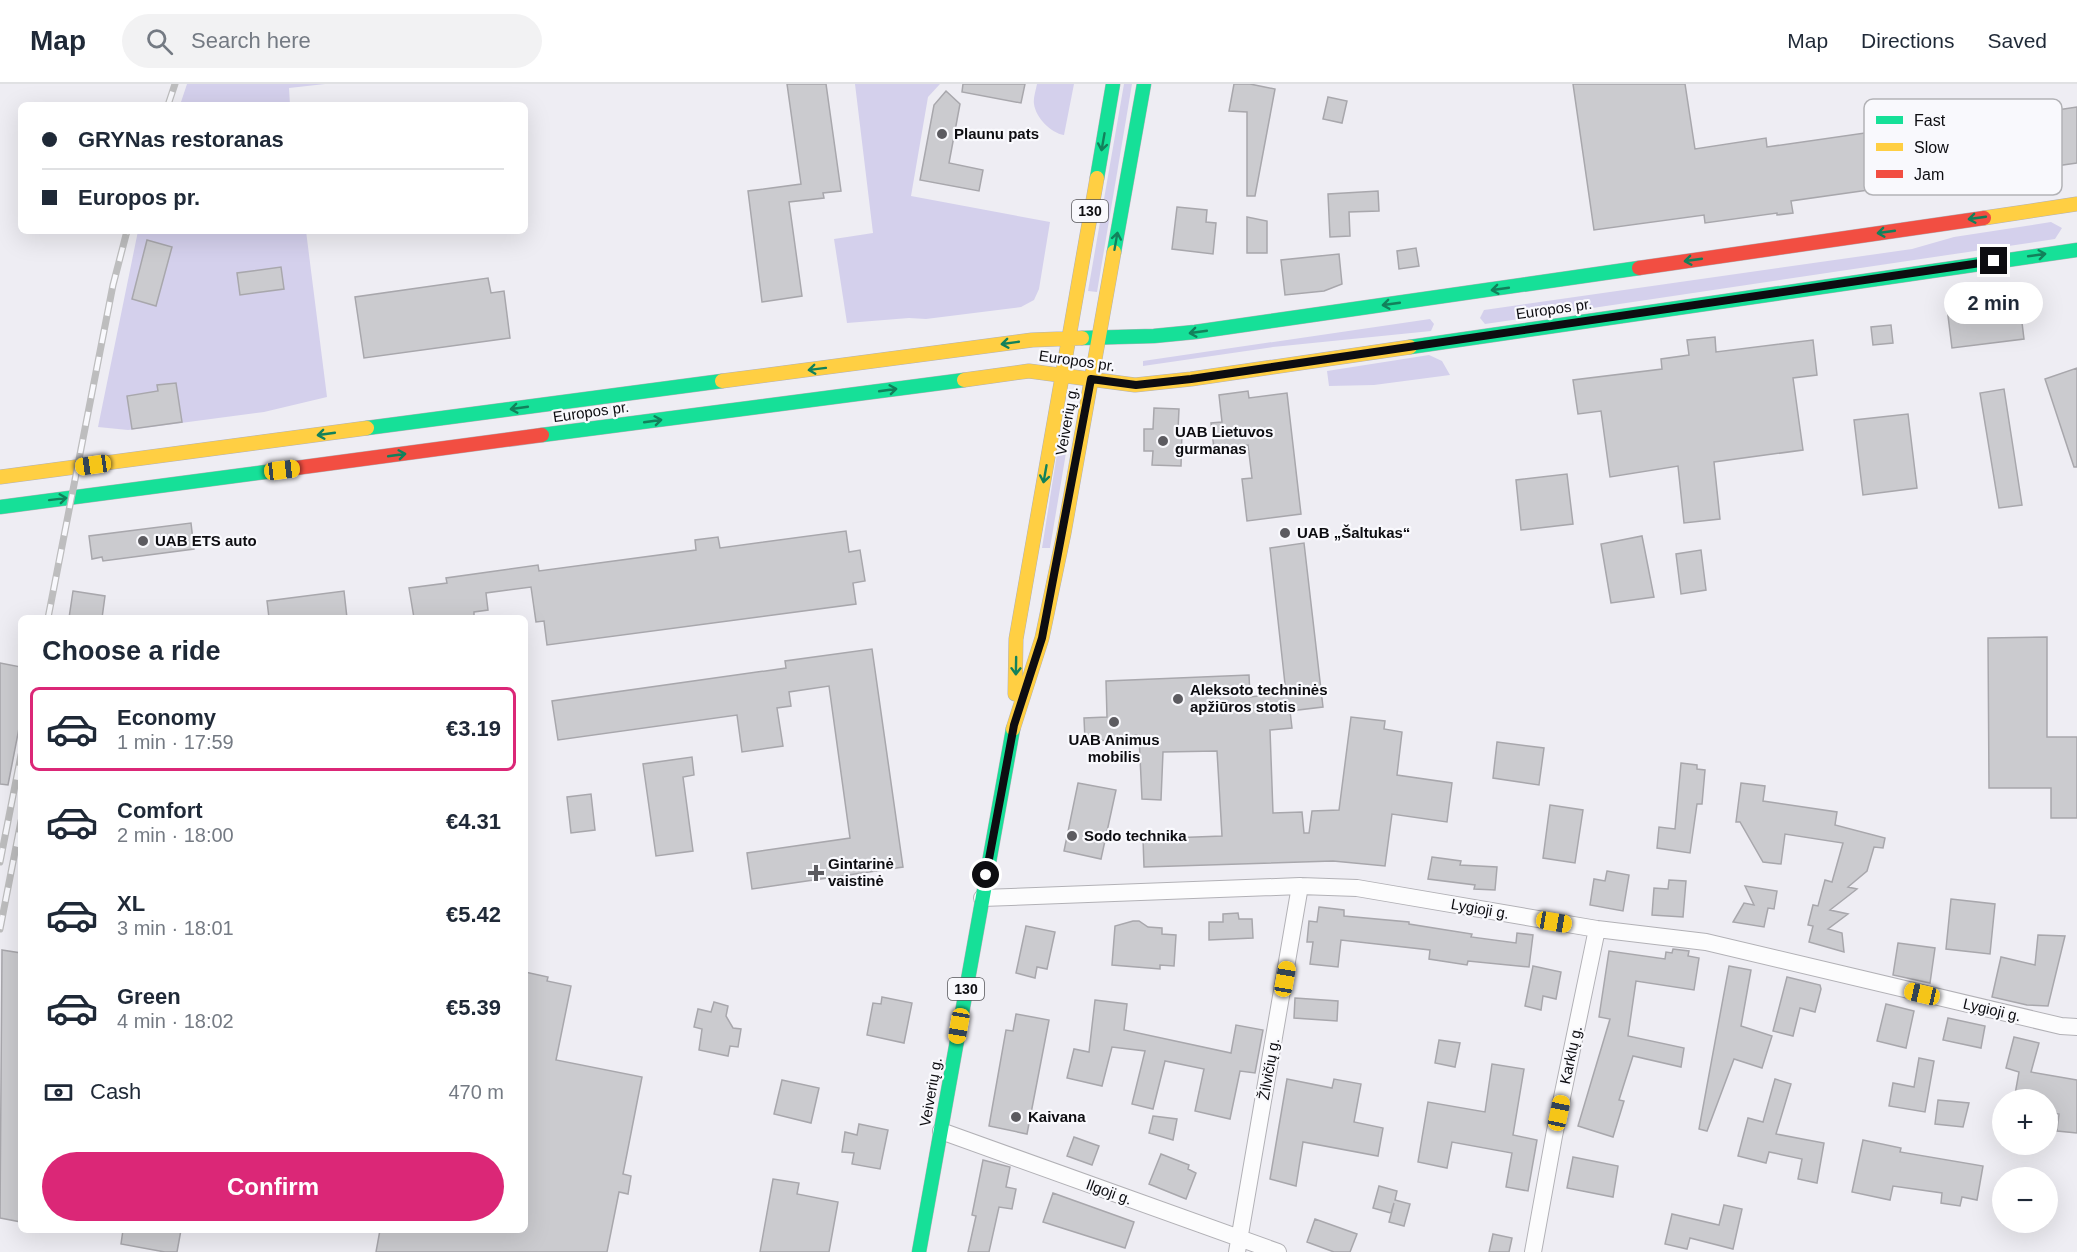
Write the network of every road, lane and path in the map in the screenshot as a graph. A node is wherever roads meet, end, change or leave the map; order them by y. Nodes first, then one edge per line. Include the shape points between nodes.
1 (1113, 84) edge
2 (1144, 84) edge
3 (2077, 204) edge
4 (2077, 250) edge
5 (1068, 338) junction
6 (1099, 338) junction
7 (1062, 375) junction
8 (1091, 379) junction
9 (0, 477) edge
10 (0, 507) edge
11 (1014, 725) junction
12 (1300, 886) junction
13 (982, 898) junction
14 (1597, 929) junction
15 (2077, 1027) edge
16 (940, 1131) junction
17 (1238, 1246) edge
18 (919, 1252) edge
19 (1278, 1252) edge
20 (1533, 1252) edge

1 -> 5 main road, Veiverių g. / 130
6 -> 2 main road, Veiverių g. / 130
3 -> 6 main road, Europos pr. via 1450,302 1187,333
8 -> 4 main road, Europos pr. via 1144,384 1455,334
5 - 6 main road, Europos pr.
5 - 7 main road, Veiverių g. / 130
5 -> 9 main road, Europos pr.
6 - 8 main road, Veiverių g. / 130
7 - 8 main road, Europos pr.
10 -> 7 main road, Europos pr. via 1029,371
7 -> 11 main road, Veiverių g. / 130 via 1016,639
8 - 11 main road, Veiverių g. / 130 via 1042,638
11 - 13 main road, Veiverių g. / 130
12 - 13 street, Lygioji g.
12 - 14 street, Lygioji g. via 1357,888
12 - 17 street, Žilvičių g.
13 - 16 main road, Veiverių g. / 130
14 - 15 street, Lygioji g. via 1706,942
14 - 20 street, Karklų g.
16 - 17 street, Ilgoji g.
16 - 18 main road, Veiverių g. / 130
17 - 19 street, Ilgoji g.

